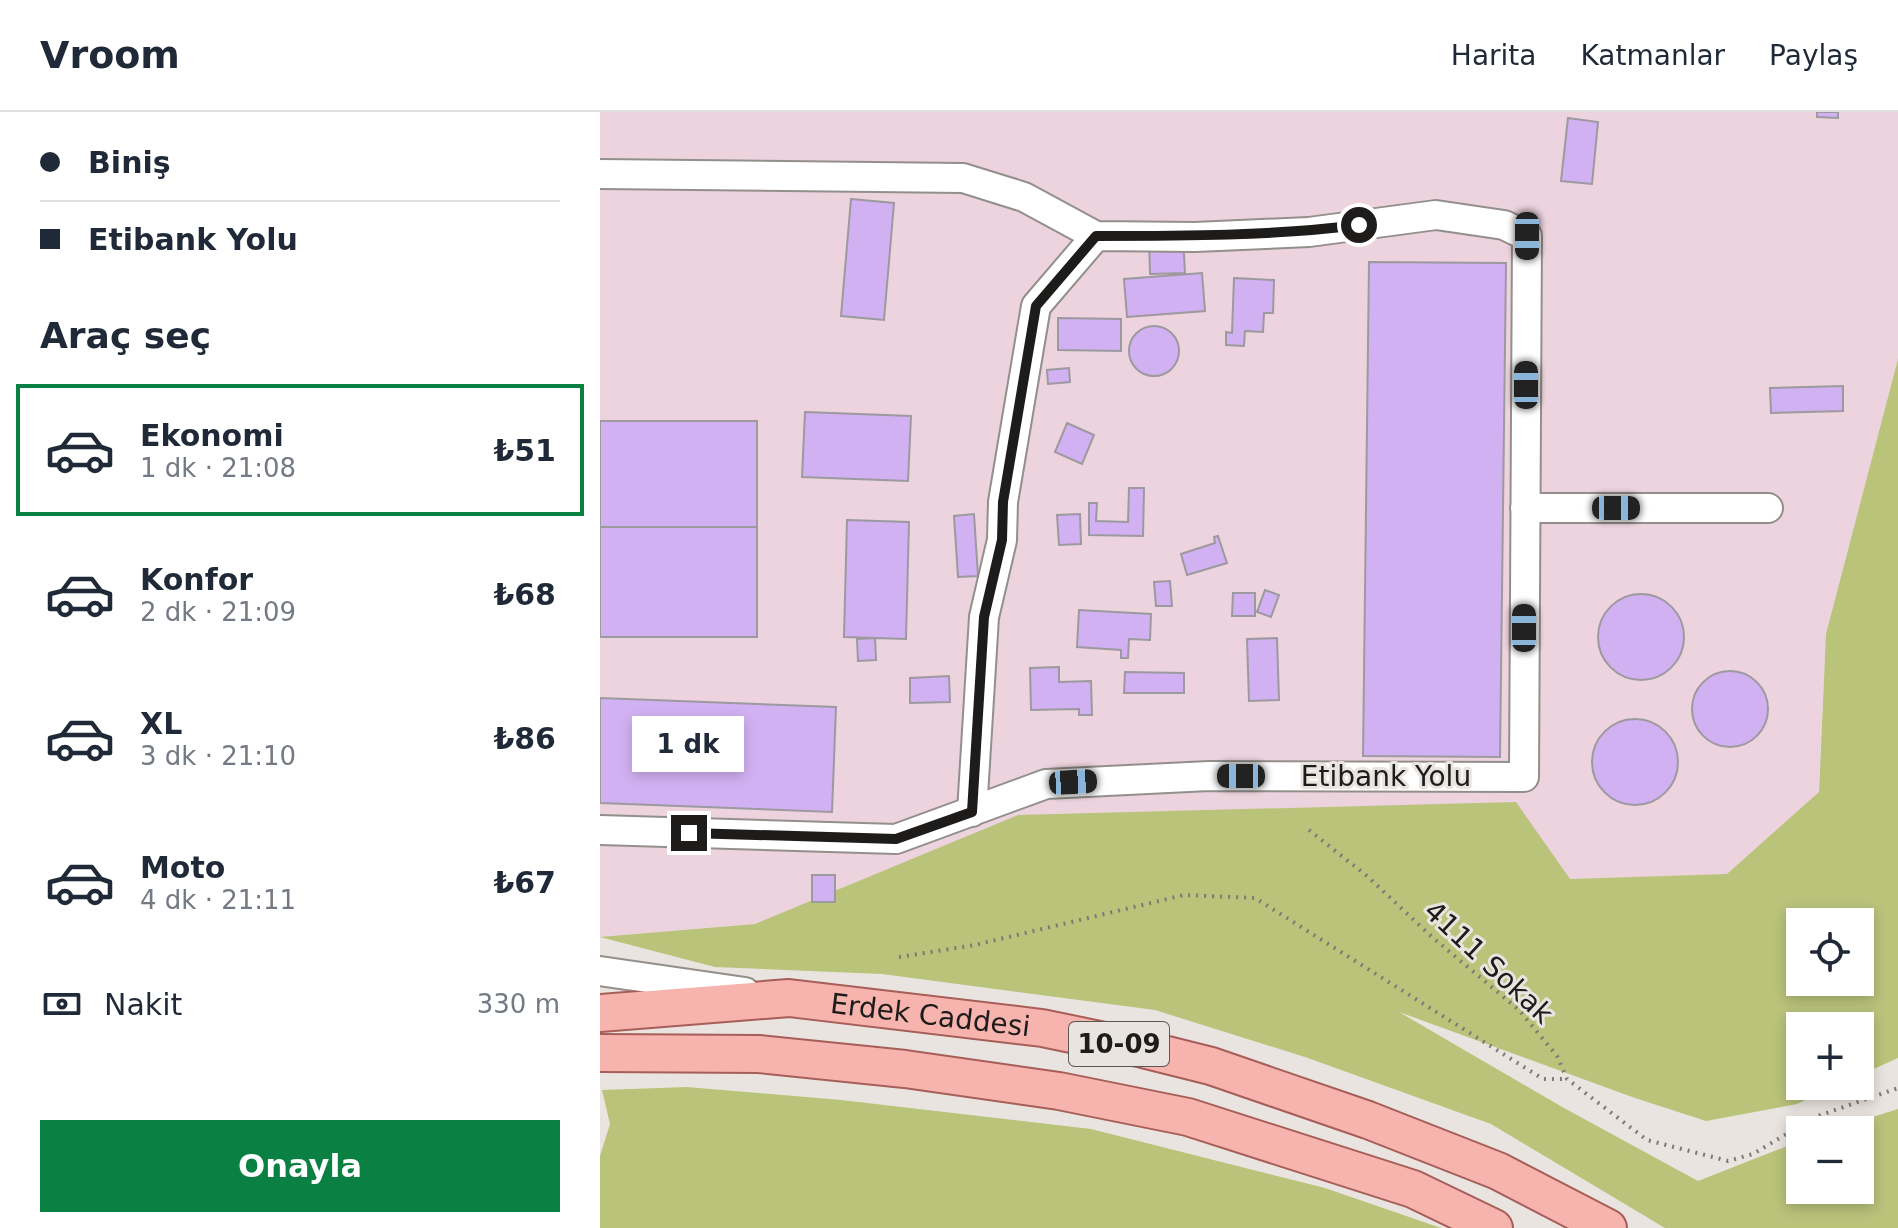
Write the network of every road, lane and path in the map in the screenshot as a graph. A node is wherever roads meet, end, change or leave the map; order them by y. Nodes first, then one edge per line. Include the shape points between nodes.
1 (600, 174) edge
2 (1096, 236) junction
3 (1525, 508) junction
4 (1768, 508) dead end
5 (972, 812) junction
6 (600, 830) edge
7 (1309, 830) dead end
8 (899, 957) dead end
9 (600, 971) edge
10 (789, 998) junction
11 (600, 1013) edge
12 (645, 1052) junction
13 (600, 1053) edge
14 (600, 1074) edge
15 (1567, 1079) junction
16 (1898, 1088) edge
17 (1494, 1228) edge
18 (1608, 1228) edge

1 - 2 lane via 963,178 1024,197
2 - 3 lane, Etibank Yolu via 1309,232 1436,215 1504,225 1527,236
2 - 5 lane via 1036,306 1003,502 1002,540 984,617
3 - 4 lane
3 - 5 lane, Etibank Yolu via 1524,777 1209,776 1046,784
5 - 6 lane, Etibank Yolu via 896,839
7 - 15 path, 4111 Sokak via 1519,1010 1557,1056
8 - 15 path via 975,945 1184,895 1255,898 1543,1079
9 - 10 lane
10 - 11 main road, Erdek Caddesi / 10-09
10 - 18 main road, Erdek Caddesi / 10-09 via 1042,1028 1211,1066 1498,1171
12 - 13 main road, Erdek Caddesi / 10-09
12 - 14 lane
12 - 17 main road, Erdek Caddesi / 10-09 via 759,1054 905,1069 1059,1091 1188,1117 1413,1189
15 - 16 path, 4111 Sokak via 1647,1140 1728,1161 1753,1154 1815,1117

